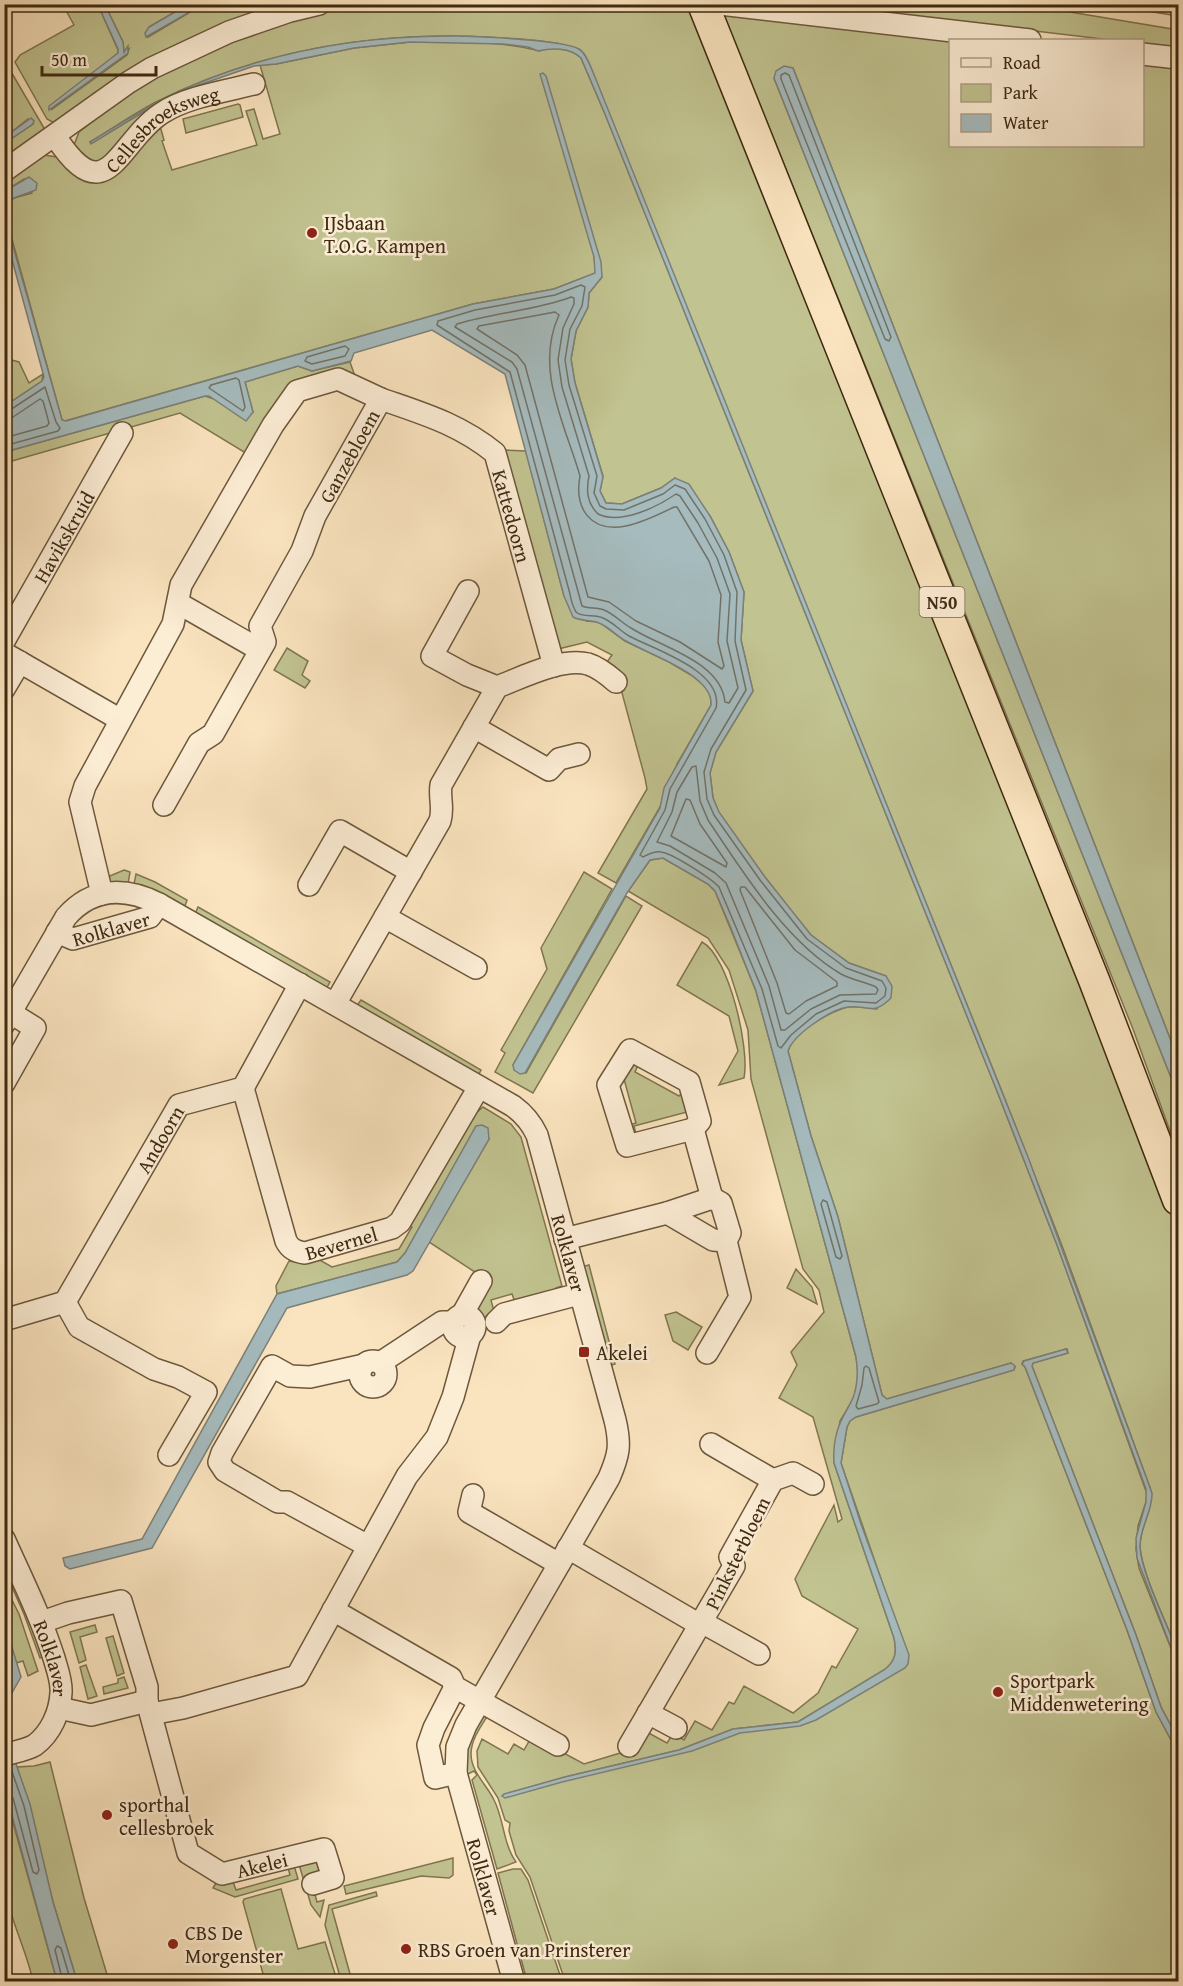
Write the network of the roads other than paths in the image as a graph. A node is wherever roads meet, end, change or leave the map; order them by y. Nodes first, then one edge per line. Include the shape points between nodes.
1 (319, 4) edge
2 (703, 4) edge
3 (713, 4) edge
4 (720, 4) edge
5 (1021, 39) edge
6 (1144, 54) edge
7 (1179, 58) edge
8 (254, 84) dead end
9 (54, 136) junction
10 (4, 171) edge
11 (381, 399) junction
12 (122, 433) dead end
13 (468, 591) dead end
14 (178, 603) junction
15 (4, 641) edge
16 (260, 650) junction
17 (12, 658) edge
18 (554, 666) junction
19 (616, 682) dead end
20 (496, 687) junction
21 (4, 689) edge
22 (119, 719) junction
23 (474, 727) junction
24 (579, 754) dead end
25 (164, 805) dead end
26 (411, 872) junction
27 (309, 885) dead end
28 (102, 894) junction
29 (159, 904) junction
30 (385, 916) junction
31 (57, 932) junction
32 (476, 968) dead end
33 (300, 984) junction
34 (334, 1004) junction
35 (8, 1018) edge
36 (4, 1083) edge
37 (479, 1087) junction
38 (243, 1088) junction
39 (693, 1129) junction
40 (1179, 1174) edge
41 (712, 1198) junction
42 (1179, 1200) edge
43 (667, 1213) junction
44 (565, 1239) junction
45 (726, 1241) junction
46 (480, 1281) dead end
47 (579, 1294) junction
48 (65, 1302) junction
49 (458, 1318) junction
50 (4, 1320) edge
51 (496, 1322) dead end
52 (707, 1353) dead end
53 (711, 1444) dead end
54 (169, 1455) dead end
55 (773, 1480) junction
56 (813, 1484) dead end
57 (473, 1495) dead end
58 (4, 1539) edge
59 (368, 1546) junction
60 (564, 1556) junction
61 (333, 1610) junction
62 (42, 1622) junction
63 (700, 1625) junction
64 (759, 1654) dead end
65 (455, 1687) junction
66 (480, 1701) junction
67 (59, 1708) junction
68 (149, 1708) junction
69 (648, 1713) junction
70 (676, 1728) dead end
71 (558, 1745) dead end
72 (629, 1746) dead end
73 (12, 1753) edge
74 (456, 1773) junction
75 (313, 1884) dead end
76 (514, 1982) edge

1 - 9 street via 229,32 152,68
2 - 42 highway, N50
3 - 40 highway, N50
4 - 5 street
6 - 7 street
8 - 9 street, Cellesbroeksweg via 171,108 146,125 115,164 103,171 78,166
9 - 10 street
11 - 14 street, Ganzebloem via 338,380 297,391 273,425 181,585
11 - 16 street, Ganzebloem via 315,516 302,551 260,626 265,642
11 - 18 street, Kattedoorn via 453,425 495,453
12 - 15 street, Havikskruid
13 - 20 street via 432,656
14 - 16 street
14 - 22 street, Ganzebloem via 173,624
16 - 25 street, Ganzebloem via 213,735 199,743
17 - 21 street
17 - 22 street
18 - 19 street via 588,664
18 - 20 street
20 - 23 street
22 - 28 street, Ganzebloem via 80,802
23 - 24 street via 549,770 559,759
23 - 26 street via 441,785 443,812
26 - 27 street via 340,831
26 - 30 street
28 - 29 street, Rolklaver via 128,892
28 - 31 street, Rolklaver via 73,909
29 - 31 street, Rolklaver via 150,917 73,939
29 - 33 street, Rolklaver
30 - 32 street
30 - 34 street
31 - 35 street, Rolklaver
33 - 34 street, Rolklaver
33 - 38 street
34 - 37 street, Rolklaver
35 - 36 street, Rolklaver via 35,1028
37 - 38 street, Bevernel via 397,1226 304,1253 295,1251 286,1241
37 - 44 street, Rolklaver via 524,1114 532,1126
38 - 48 street, Andoorn via 179,1105
39 - 39 street via 700,1121 688,1082 630,1050 608,1085 627,1146
39 - 41 street
41 - 43 street
41 - 45 street via 721,1203 730,1233
43 - 44 street
43 - 45 street via 713,1240
44 - 47 street, Rolklaver
45 - 52 street via 740,1297
46 - 49 street
47 - 51 street via 504,1314
47 - 60 street, Rolklaver via 617,1429 619,1450 609,1478
48 - 50 street
48 - 54 street via 79,1327 153,1369 206,1392
49 - 59 street via 453,1329 457,1335 470,1335 453,1397 437,1437 407,1476
49 - 59 street via 442,1322 372,1364 310,1377 290,1376 272,1366 222,1453 219,1462 225,1471
53 - 55 street, Pinksterbloem
55 - 56 street, Pinksterbloem via 794,1473
55 - 63 street, Pinksterbloem via 730,1557 734,1566
57 - 60 street via 469,1512
58 - 62 street, Rolklaver
59 - 61 street
60 - 63 street, Pinksterbloem
60 - 66 street, Rolklaver
61 - 65 street via 452,1678
61 - 68 street via 294,1678 183,1708
62 - 67 street, Rolklaver via 60,1677
62 - 68 street, Akelei via 121,1601 147,1687
63 - 64 street, Pinksterbloem via 707,1625
63 - 69 street, Pinksterbloem
65 - 66 street
65 - 74 street via 428,1745 435,1778
66 - 71 street
66 - 74 street, Rolklaver via 457,1747
67 - 68 street via 91,1715
67 - 73 street, Rolklaver via 53,1725 42,1738
68 - 75 street, Akelei via 188,1853 222,1874 324,1849 333,1878
69 - 70 street
69 - 72 street, Pinksterbloem
74 - 76 street, Rolklaver

